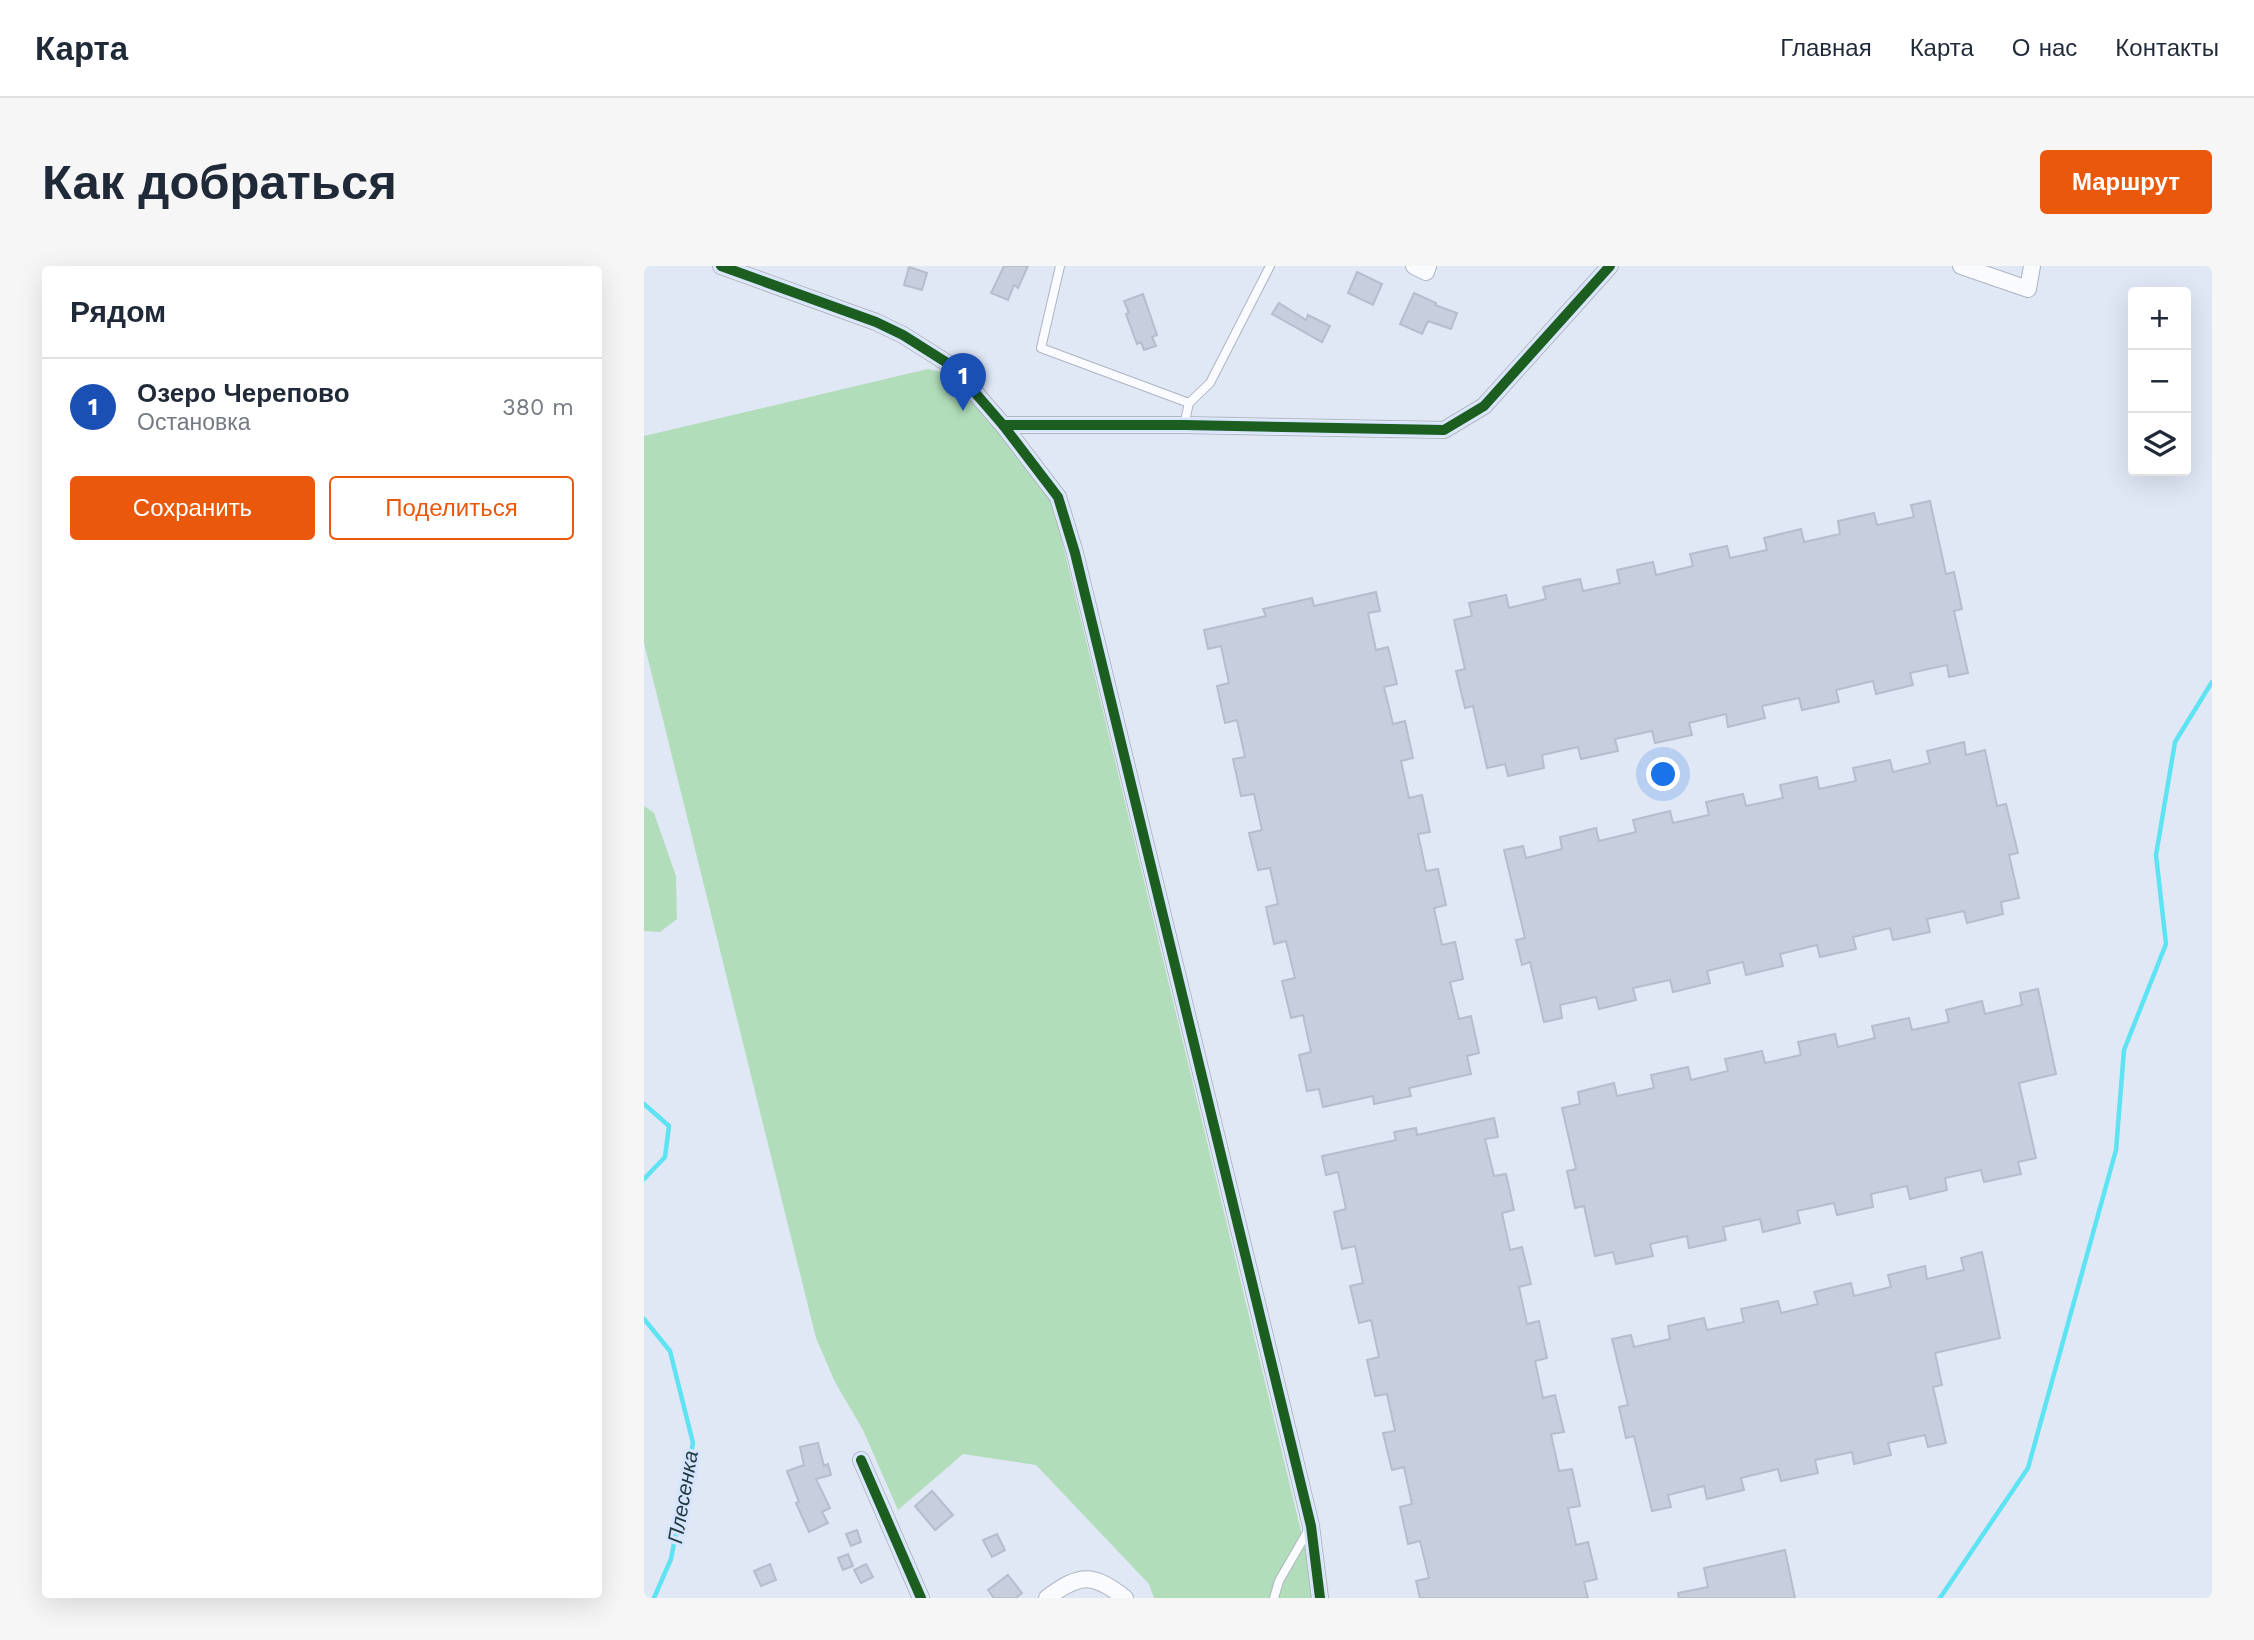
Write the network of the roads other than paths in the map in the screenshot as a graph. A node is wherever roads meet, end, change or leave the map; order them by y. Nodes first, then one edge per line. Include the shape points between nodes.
1 (721, 266) edge
2 (1059, 266) edge
3 (1270, 266) edge
4 (1414, 266) edge
5 (1428, 266) edge
6 (1610, 266) edge
7 (1961, 266) edge
8 (2032, 266) edge
9 (1189, 403) junction
10 (1003, 425) junction
11 (1184, 425) junction
12 (861, 1460) dead end
13 (1311, 1526) junction
14 (921, 1598) edge
15 (1047, 1598) edge
16 (1125, 1598) edge
17 (1274, 1598) edge
18 (1320, 1598) edge

1 - 10 street via 903,335 952,366
2 - 9 lane via 1041,348
3 - 9 lane via 1210,383
4 - 5 street via 1426,272
6 - 11 street via 1484,405 1444,430
7 - 8 street via 2028,289
9 - 11 lane
10 - 11 street
10 - 13 street via 1058,497 1075,553
12 - 14 street
13 - 17 lane
13 - 18 street
15 - 16 street via 1065,1585 1087,1578 1105,1583

